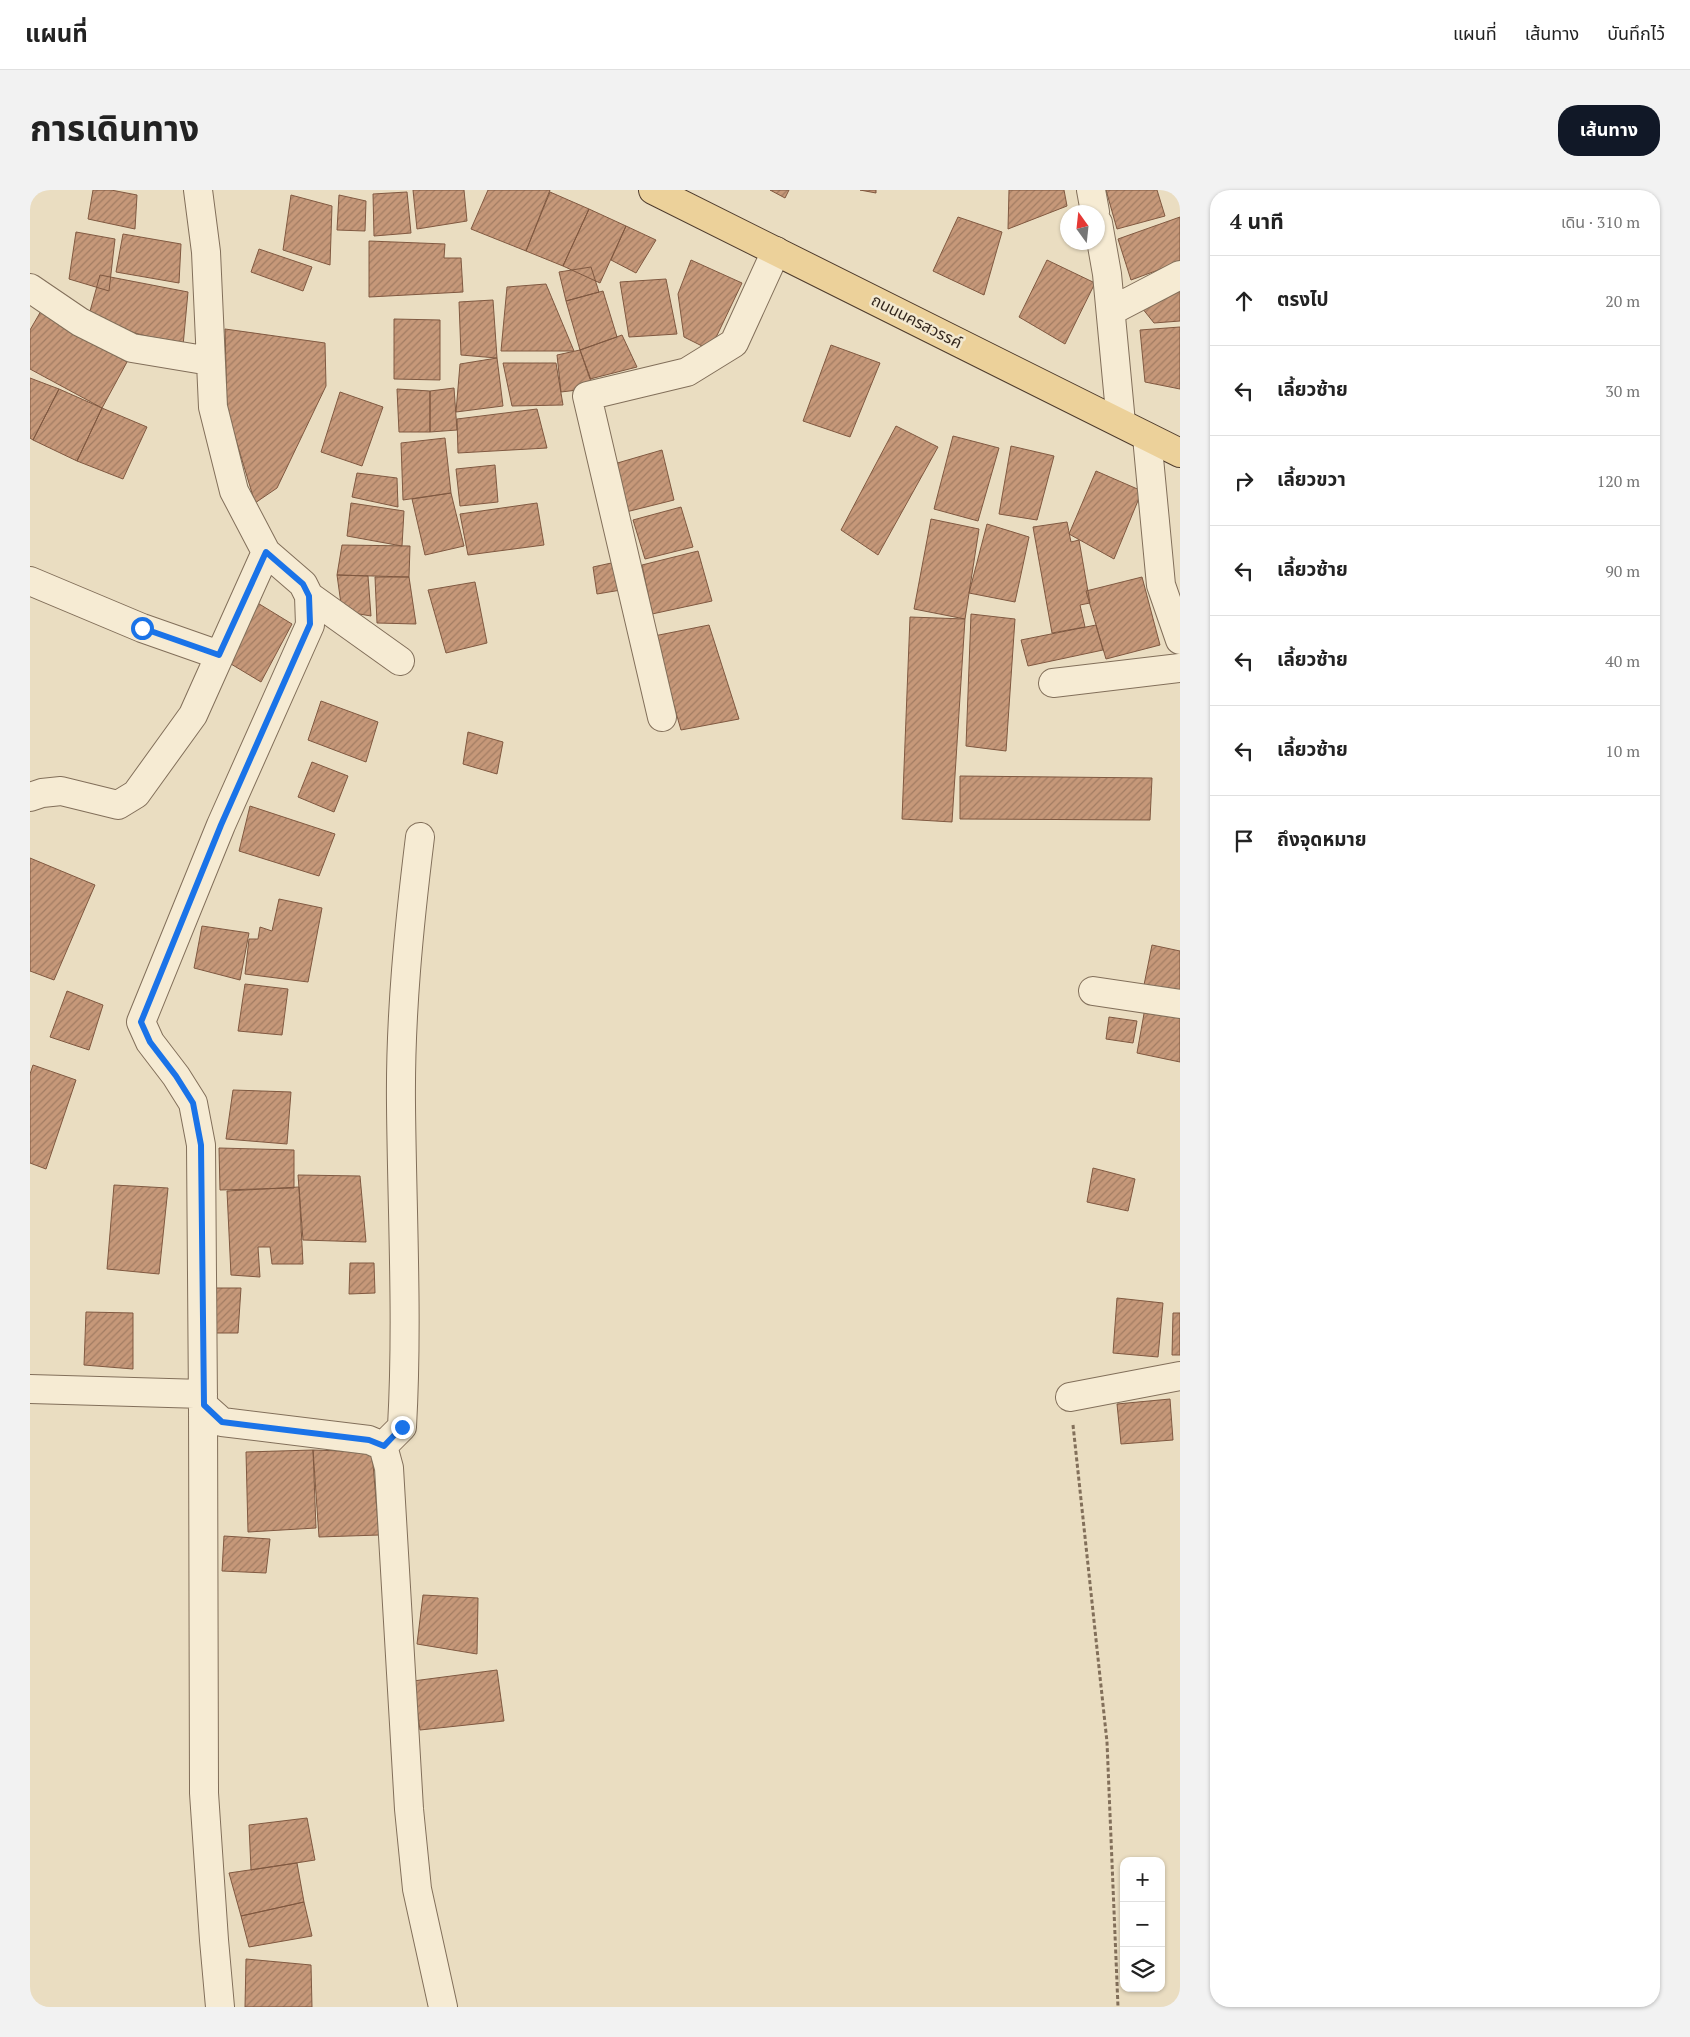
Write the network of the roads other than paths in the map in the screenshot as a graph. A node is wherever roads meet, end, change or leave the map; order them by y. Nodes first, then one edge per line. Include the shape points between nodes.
1 (198, 190) edge
2 (653, 190) edge
3 (1091, 190) edge
4 (1094, 205) edge
5 (1103, 250) edge
6 (776, 251) junction
7 (1180, 275) edge
8 (30, 288) edge
9 (1110, 311) junction
10 (210, 361) junction
11 (1121, 423) junction
12 (1147, 437) junction
13 (1180, 453) edge
14 (266, 552) junction
15 (30, 581) edge
16 (309, 596) junction
17 (1180, 640) edge
18 (219, 655) junction
19 (400, 661) dead end
20 (1180, 668) edge
21 (1053, 683) dead end
22 (662, 717) dead end
23 (30, 798) edge
24 (420, 837) dead end
25 (1093, 991) dead end
26 (1180, 1004) edge
27 (1180, 1376) edge
28 (30, 1389) edge
29 (1070, 1397) road end
30 (203, 1399) junction
31 (384, 1446) junction
32 (220, 2007) edge
33 (443, 2007) edge

1 - 10 street via 206,252
2 - 6 main road, ถนนนครสวรรค์
3 - 4 street
5 - 9 street
6 - 11 main road, ถนนนครสวรรค์
6 - 22 street via 734,343 687,372 587,396
7 - 9 street
8 - 10 street via 80,322 132,348
9 - 11 street
10 - 14 street via 213,407 234,491
11 - 12 main road, ถนนนครสวรรค์
12 - 13 main road, ถนนนครสวรรค์
12 - 17 street via 1162,585
14 - 16 street via 303,584
14 - 18 street
15 - 18 street via 142,628
16 - 19 street
16 - 30 street via 310,624 221,825 141,1022 150,1042 193,1103 201,1145
18 - 23 street via 193,714 132,798 118,805 61,791
20 - 21 street
24 - 31 street via 406,949 401,1103 405,1267 402,1427
25 - 26 street
27 - 29 street
28 - 30 street
30 - 31 street via 222,1422 369,1440
30 - 32 street via 204,1793
31 - 33 street via 389,1468 417,1889

